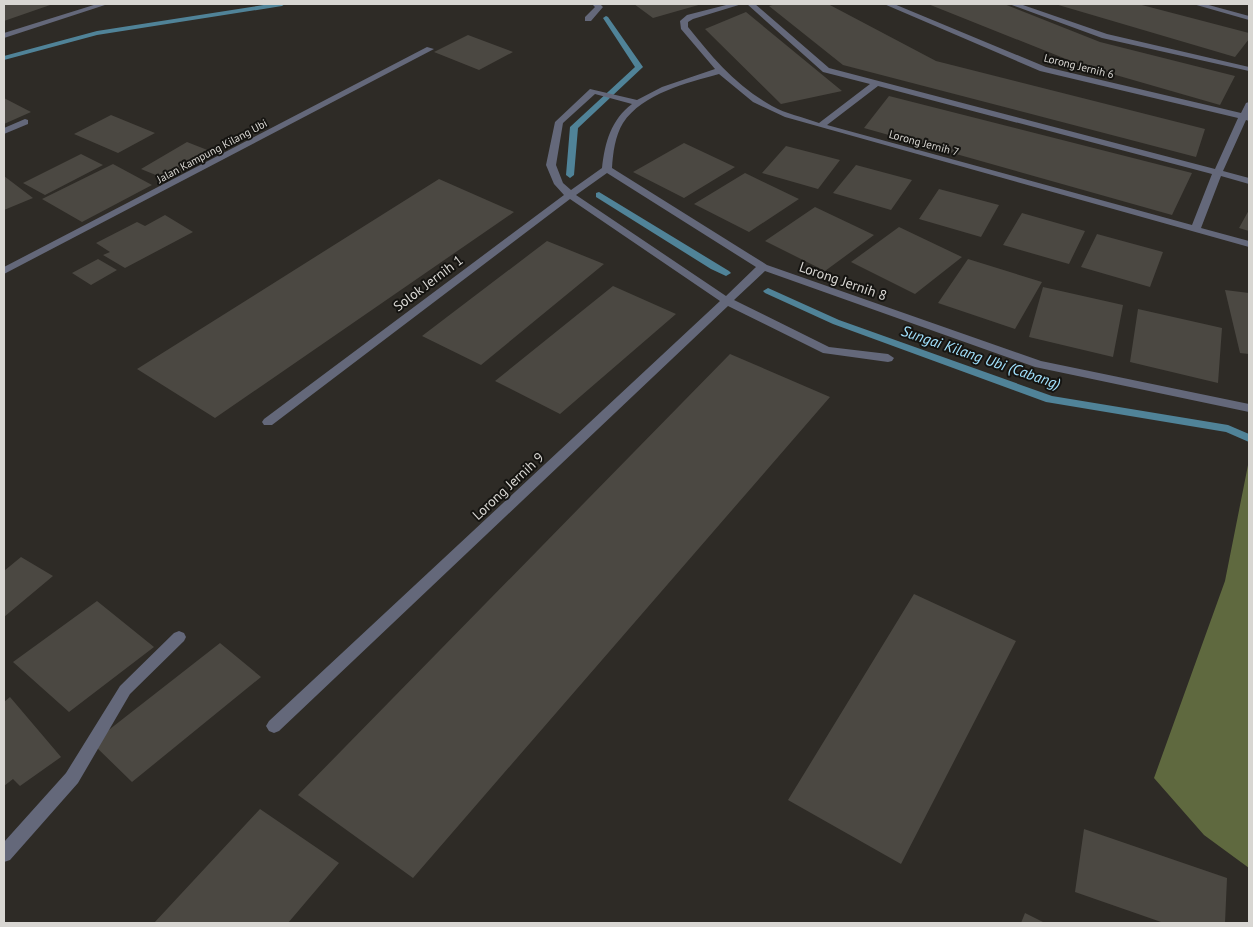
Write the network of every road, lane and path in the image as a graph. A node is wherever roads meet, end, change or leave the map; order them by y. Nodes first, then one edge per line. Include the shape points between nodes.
1 (104, 4) edge
2 (596, 4) edge
3 (738, 4) edge
4 (751, 4) edge
5 (888, 4) edge
6 (1013, 4) edge
7 (1197, 4) edge
8 (1249, 18) edge
9 (588, 19) dead end
10 (4, 36) edge
11 (430, 49) dead end
12 (1249, 69) edge
13 (719, 71) junction
14 (875, 84) junction
15 (636, 102) junction
16 (1249, 105) edge
17 (1246, 118) edge
18 (25, 122) dead end
19 (820, 126) junction
20 (4, 131) edge
21 (607, 169) junction
22 (1217, 174) junction
23 (1249, 181) edge
24 (570, 195) junction
25 (1195, 229) junction
26 (1249, 244) edge
27 (763, 267) junction
28 (4, 271) edge
29 (728, 302) junction
30 (888, 358) dead end
31 (1249, 408) edge
32 (268, 422) dead end
33 (179, 637) dead end
34 (274, 726) dead end
35 (4, 854) edge

1 - 10 street
2 - 9 street via 599,7
3 - 13 street, Lorong Jernih 7 via 684,21 684,26
4 - 14 street via 826,70
5 - 17 street, Lorong Jernih 6 via 1043,69
6 - 12 street via 1104,36
7 - 8 street
11 - 28 street, Jalan Kampung Kilang Ubi
13 - 15 street via 682,82
13 - 19 street, Lorong Jernih 7 via 771,109
14 - 19 street
14 - 22 street
15 - 21 street via 620,121 609,148
15 - 24 street via 593,91 558,122 551,164 558,184
16 - 17 street
17 - 22 street
18 - 20 street
19 - 25 street, Lorong Jernih 7
21 - 24 street, Solok Jernih 1
21 - 27 street, Lorong Jernih 8
22 - 23 street
22 - 25 street
24 - 29 street
24 - 32 street, Solok Jernih 1
25 - 26 street, Lorong Jernih 7
27 - 29 street, Lorong Jernih 9
27 - 31 street, Lorong Jernih 8 via 1039,364
29 - 30 street via 828,350
29 - 34 street, Lorong Jernih 9
33 - 35 street via 125,690 72,778

